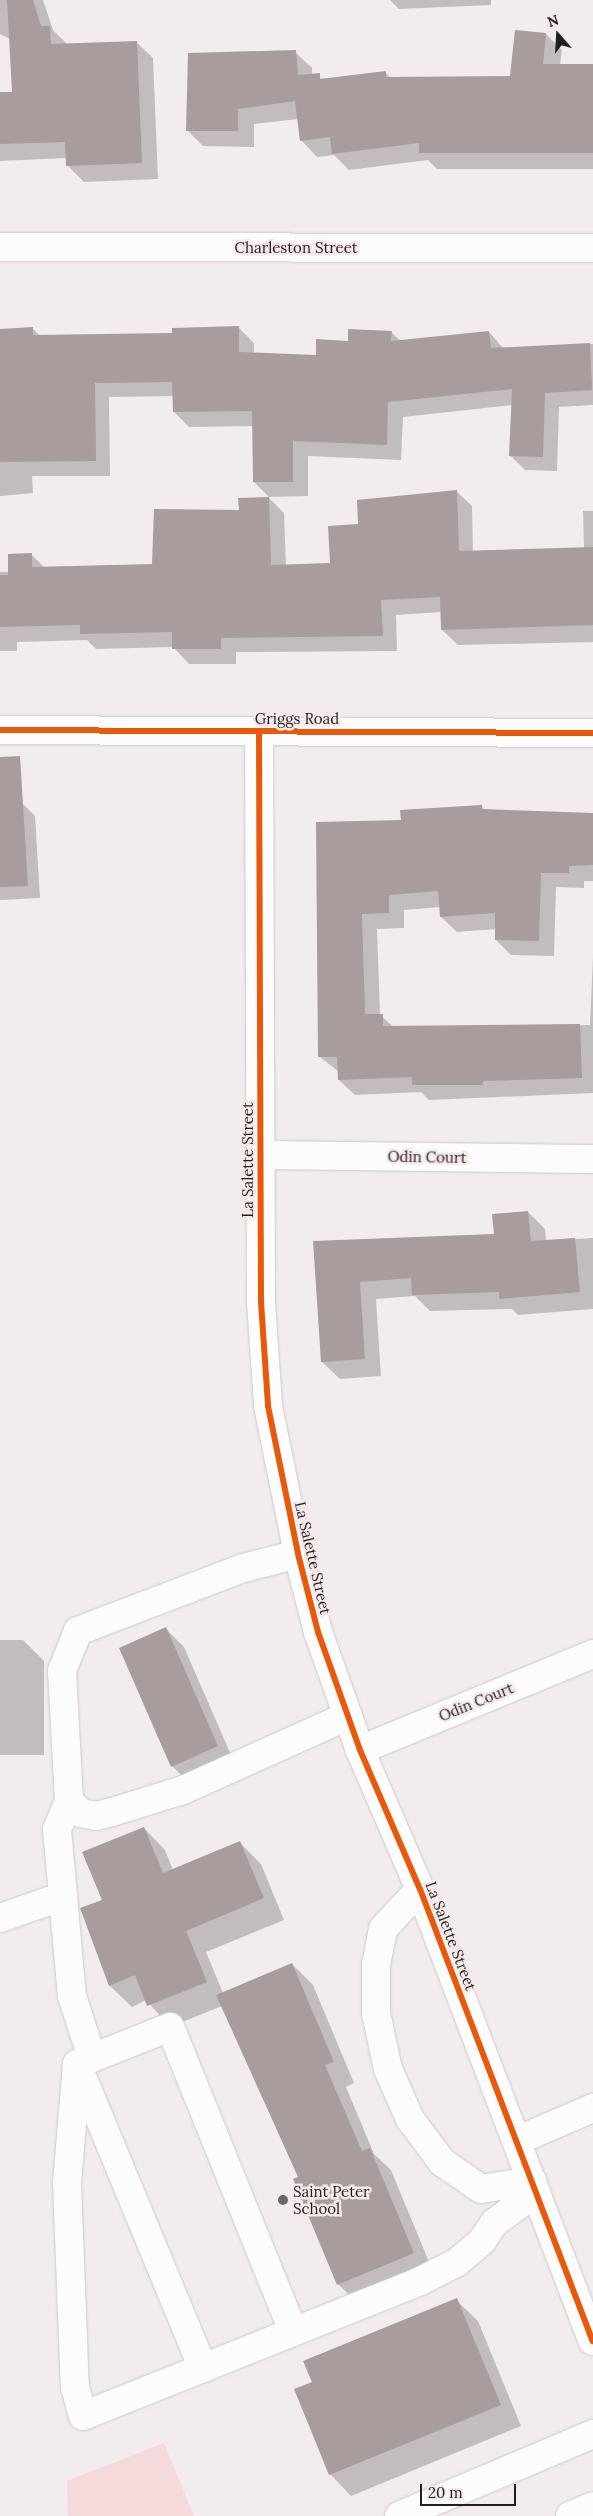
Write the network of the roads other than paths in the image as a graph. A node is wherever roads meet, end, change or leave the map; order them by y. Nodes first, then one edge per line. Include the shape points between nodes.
1 (0, 247) edge
2 (593, 248) edge
3 (0, 730) edge
4 (259, 731) junction
5 (593, 732) edge
6 (261, 1156) junction
7 (593, 1159) edge
8 (298, 1554) junction
9 (593, 1654) edge
10 (348, 1716) junction
11 (360, 1750) junction
12 (70, 1801) junction
13 (420, 1889) junction
14 (63, 1896) junction
15 (0, 1918) edge
16 (84, 2061) junction
17 (593, 2108) edge
18 (516, 2141) junction
19 (534, 2186) junction
20 (293, 2331) junction
21 (593, 2341) edge
22 (203, 2368) junction
23 (593, 2434) edge
24 (593, 2506) edge
25 (399, 2516) edge
26 (570, 2516) edge

1 - 2 street, Charleston Street
3 - 4 street, Griggs Road
4 - 5 street, Griggs Road
4 - 6 street, La Salette Street
6 - 7 street, Odin Court
6 - 8 street, La Salette Street via 268,1406
8 - 10 street, La Salette Street via 318,1632
8 - 12 street via 243,1568 78,1631 62,1671
9 - 11 street, Odin Court
10 - 11 street, La Salette Street
10 - 12 street via 183,1790 104,1814 81,1813
11 - 13 street, La Salette Street
12 - 14 street via 57,1829
13 - 18 street, La Salette Street
13 - 19 street via 383,1929 376,1964 376,2013 388,2069 410,2119 442,2162 481,2189
14 - 15 street
14 - 16 street via 72,1996
16 - 20 street via 170,2027
16 - 22 street
16 - 22 street via 67,2183 75,2387 83,2416
17 - 18 street
18 - 19 street, La Salette Street
19 - 20 street via 494,2223 482,2241 456,2263
19 - 21 street, La Salette Street
20 - 22 street
23 - 25 street
24 - 26 street

